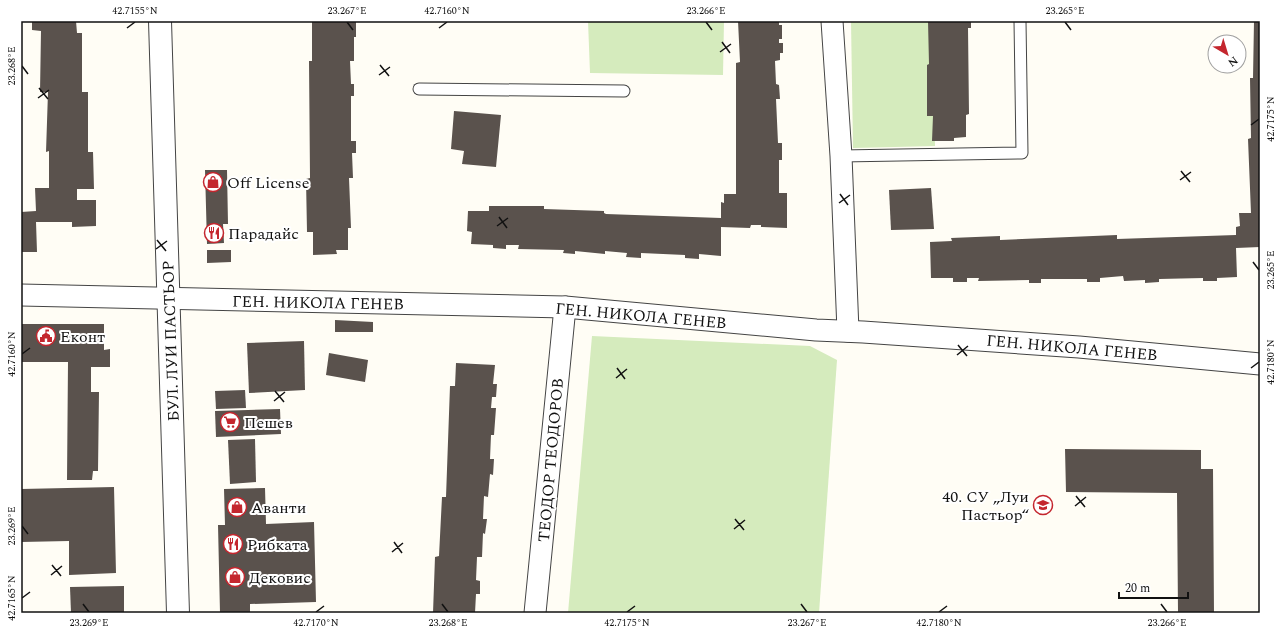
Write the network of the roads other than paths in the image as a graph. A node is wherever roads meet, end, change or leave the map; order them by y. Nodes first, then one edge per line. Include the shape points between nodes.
1 (160, 21) edge
2 (832, 21) edge
3 (1020, 21) edge
4 (419, 89) dead end
5 (624, 92) dead end
6 (841, 156) junction
7 (21, 295) edge
8 (168, 299) junction
9 (565, 307) junction
10 (848, 331) junction
11 (1260, 364) edge
12 (178, 613) edge
13 (535, 613) edge

1 - 8 street, БУЛ. ЛУИ ПАСТЬОР
2 - 6 street
3 - 6 lane via 1022,153
4 - 5 lane
6 - 10 street
7 - 8 street, ГЕН. НИКОЛА ГЕНЕВ
8 - 9 street, ГЕН. НИКОЛА ГЕНЕВ
8 - 12 street, БУЛ. ЛУИ ПАСТЬОР
9 - 10 street, ГЕН. НИКОЛА ГЕНЕВ
9 - 13 street, ТЕОДОР ТЕОДОРОВ
10 - 11 street, ГЕН. НИКОЛА ГЕНЕВ via 1079,347

